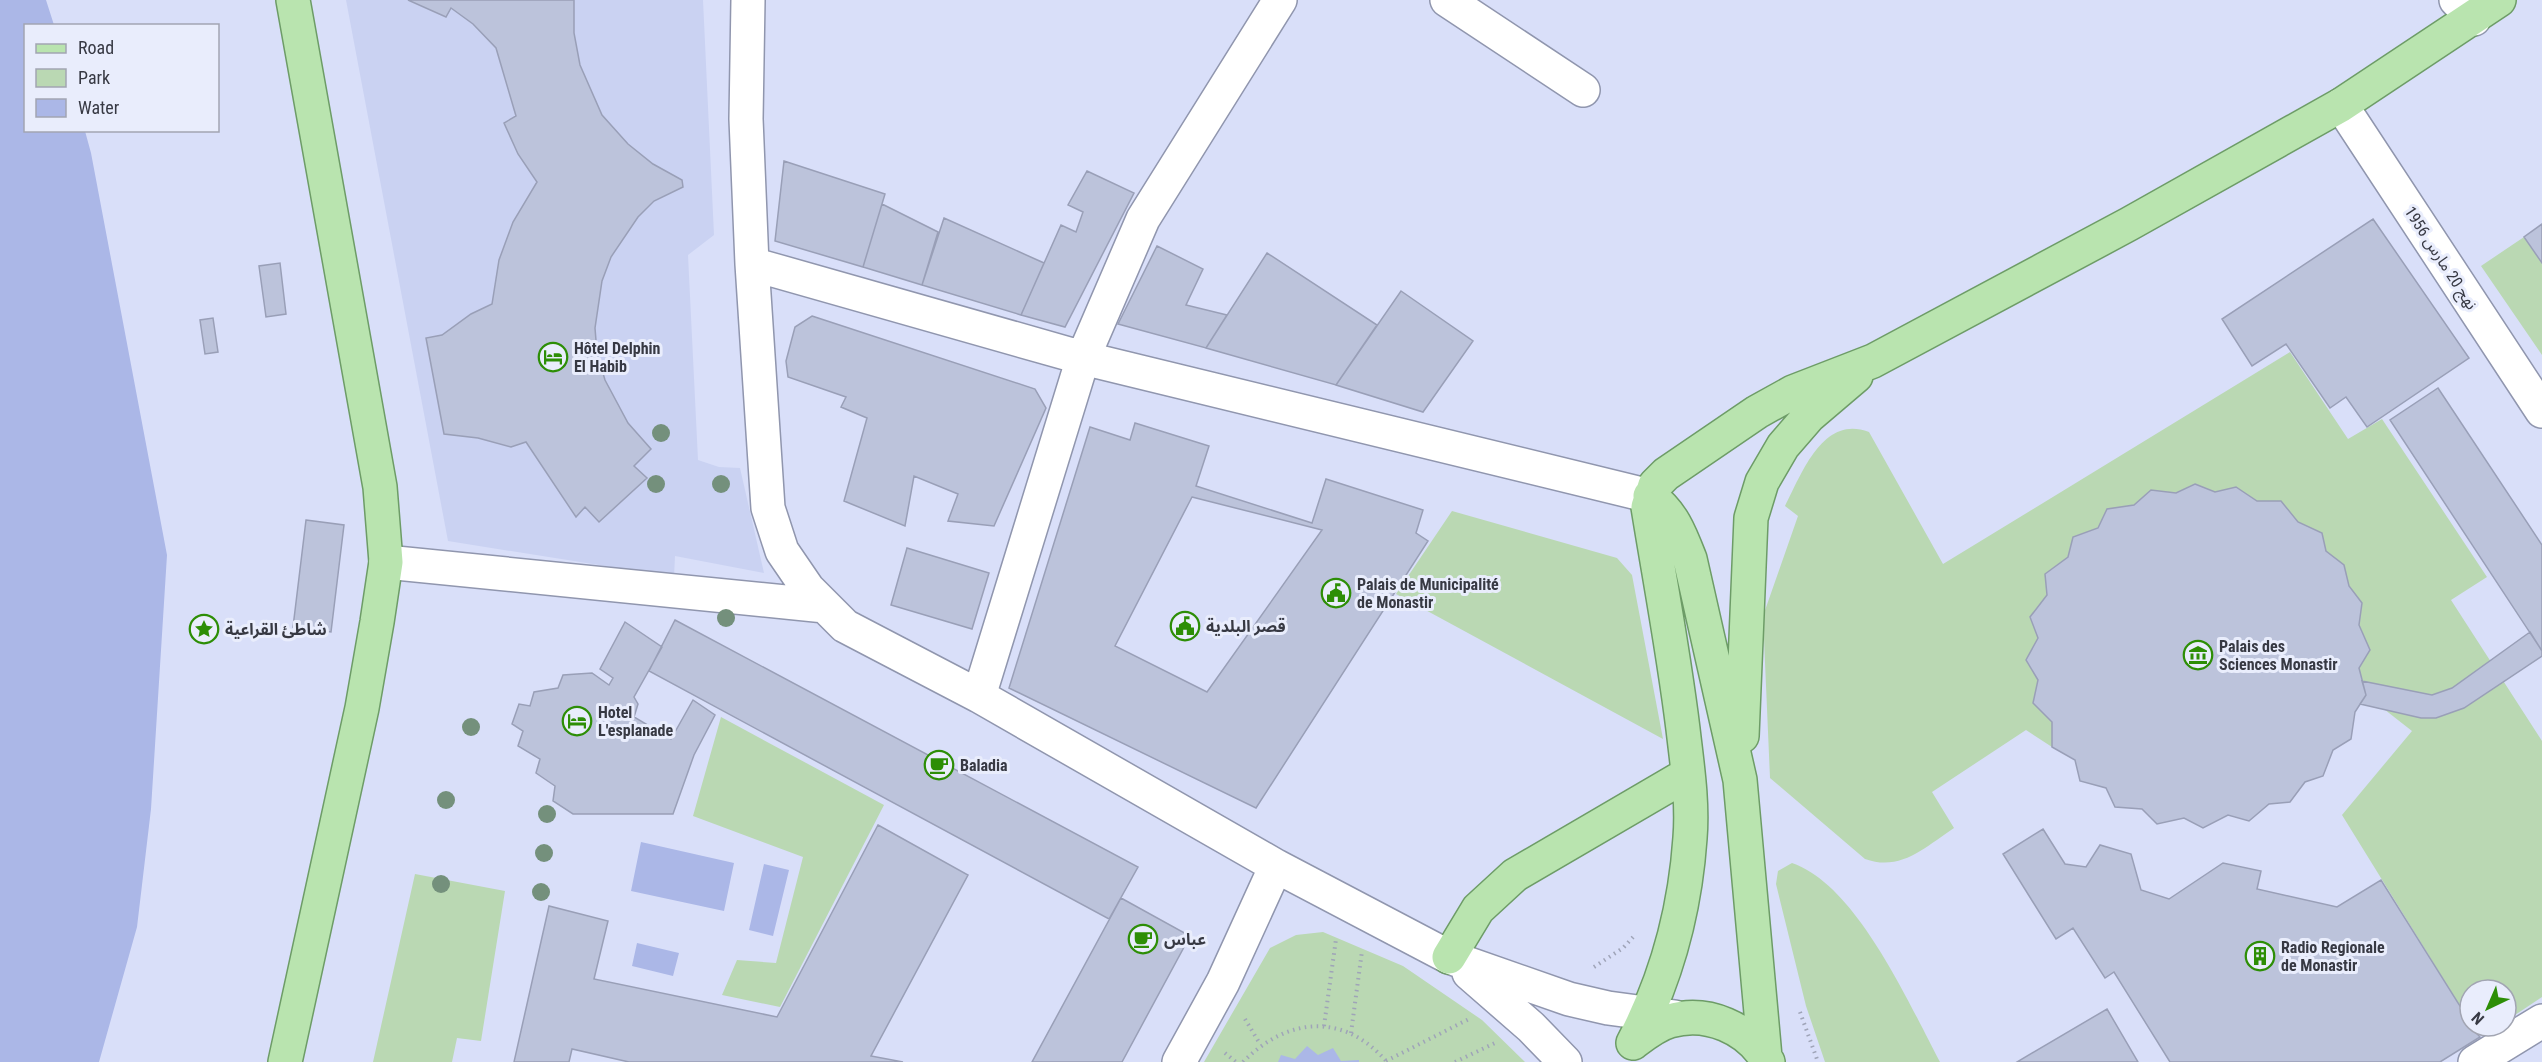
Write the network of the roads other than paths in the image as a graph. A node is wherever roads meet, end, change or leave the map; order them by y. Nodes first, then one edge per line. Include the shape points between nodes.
1 (292, 0) edge
2 (747, 0) edge
3 (1280, 0) edge
4 (1447, 0) edge
5 (2476, 6) edge
6 (1583, 90) dead end
7 (2341, 105) junction
8 (752, 264) junction
9 (1083, 358) junction
10 (1873, 361) junction
11 (2542, 411) edge
12 (1650, 496) junction
13 (386, 562) junction
14 (825, 606) junction
15 (979, 696) junction
16 (1688, 774) junction
17 (1740, 780) junction
18 (1276, 866) junction
19 (1449, 957) junction
20 (2542, 1021) edge
21 (1634, 1040) edge
22 (1766, 1060) edge
23 (285, 1062) edge
24 (1179, 1062) edge
25 (1565, 1062) edge
26 (2475, 1062) edge

1 - 13 main road via 380,487
2 - 8 street via 746,118
3 - 9 street via 1143,219
4 - 6 street
5 - 7 main road
7 - 10 main road
7 - 11 street, نهج 20 مارس 1956
8 - 9 street
8 - 14 street via 768,508 782,552
9 - 12 street
9 - 15 street
10 - 12 main road via 1803,388 1757,412 1666,474
10 - 17 main road via 1809,416 1783,446 1762,482 1751,518
12 - 16 main road via 1648,507
12 - 17 main road via 1666,509 1679,528 1690,559
13 - 14 street
13 - 23 main road via 362,708
14 - 15 street via 845,626
15 - 18 street
16 - 19 main road via 1515,875 1478,909
16 - 21 main road via 1690,836 1683,903 1670,957
17 - 22 main road
18 - 19 street
18 - 24 street via 1223,982
19 - 21 street via 1569,999
19 - 25 street via 1503,1001
20 - 26 street
21 - 22 main road via 1670,1021 1713,1020 1733,1027

